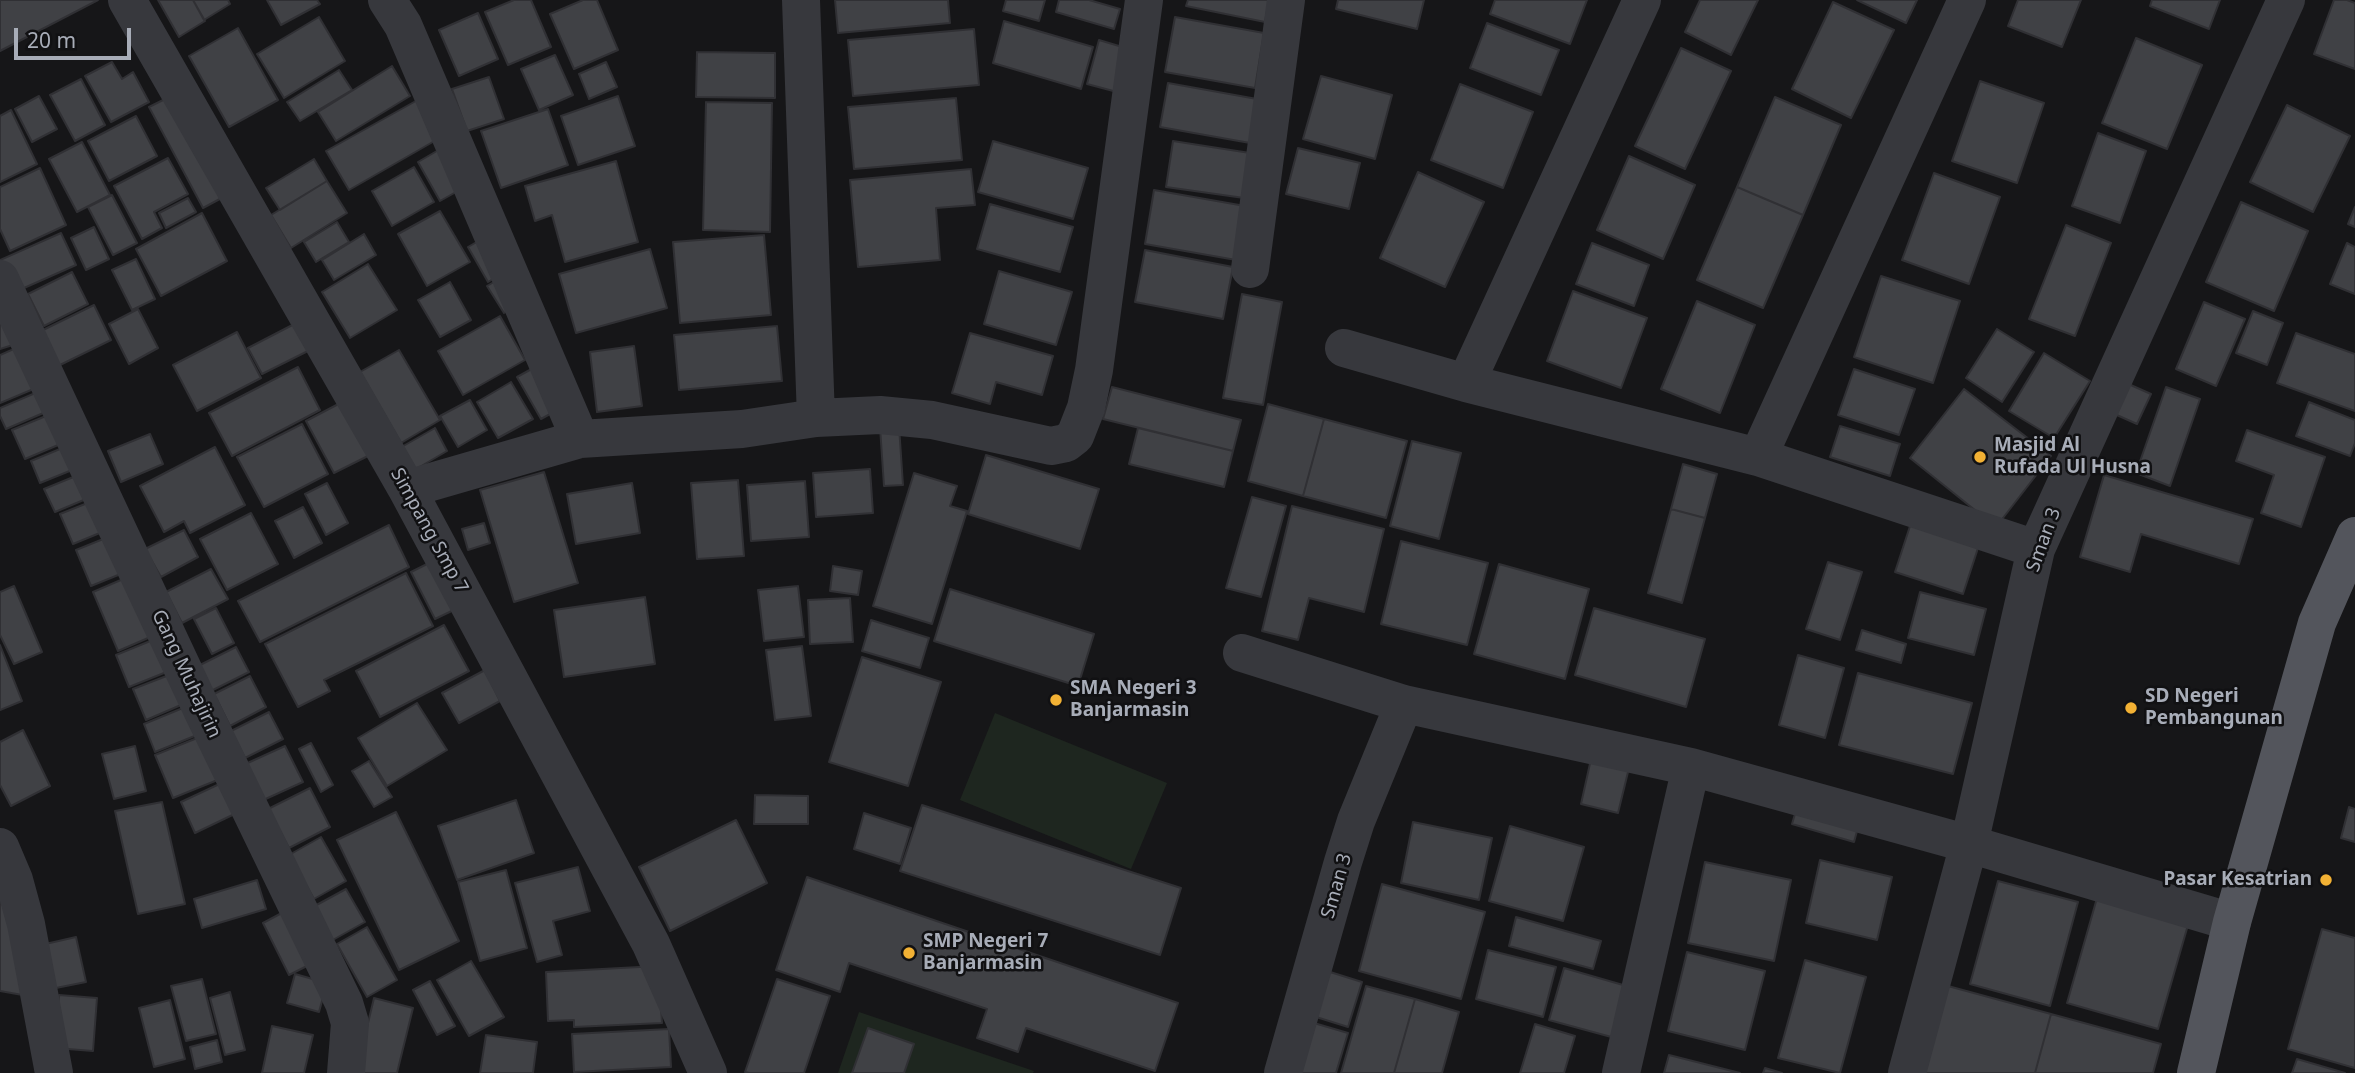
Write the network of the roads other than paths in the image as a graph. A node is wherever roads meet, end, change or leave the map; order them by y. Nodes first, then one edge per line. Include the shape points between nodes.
1 (127, 0) edge
2 (387, 0) edge
3 (801, 0) edge
4 (1144, 0) edge
5 (1286, 0) edge
6 (1642, 0) edge
7 (1967, 0) edge
8 (2286, 0) edge
9 (1250, 269) dead end
10 (0, 279) edge
11 (1344, 348) dead end
12 (1466, 383) junction
13 (816, 418) junction
14 (580, 439) junction
15 (1758, 457) junction
16 (407, 489) junction
17 (2355, 536) edge
18 (2036, 549) junction
19 (1242, 653) dead end
20 (1404, 704) junction
21 (1690, 767) junction
22 (1969, 844) junction
23 (0, 847) edge
24 (2232, 922) junction
25 (54, 1073) edge
26 (346, 1073) edge
27 (708, 1073) edge
28 (1283, 1073) edge
29 (1621, 1073) edge
30 (1908, 1073) edge
31 (2196, 1073) edge

1 - 16 street, Simpang Smp 7
2 - 14 street via 403,25
3 - 13 street
4 - 13 street via 1094,370 1074,436 1051,446 932,420 880,415
5 - 9 street
6 - 12 street
7 - 15 street
8 - 18 street, Sman 3
10 - 26 street, Gang Muhajirin via 344,1003 350,1023
11 - 12 street
12 - 15 street
13 - 14 street via 743,429
14 - 16 street
15 - 18 street
16 - 27 street, Simpang Smp 7 via 651,944
17 - 24 main road via 2317,623
18 - 22 street, Sman 3
19 - 20 street
20 - 21 street
20 - 28 street, Sman 3 via 1356,821
21 - 22 street
21 - 29 street
22 - 24 street
22 - 30 street, Sman 3
23 - 25 street via 26,924
24 - 31 main road

